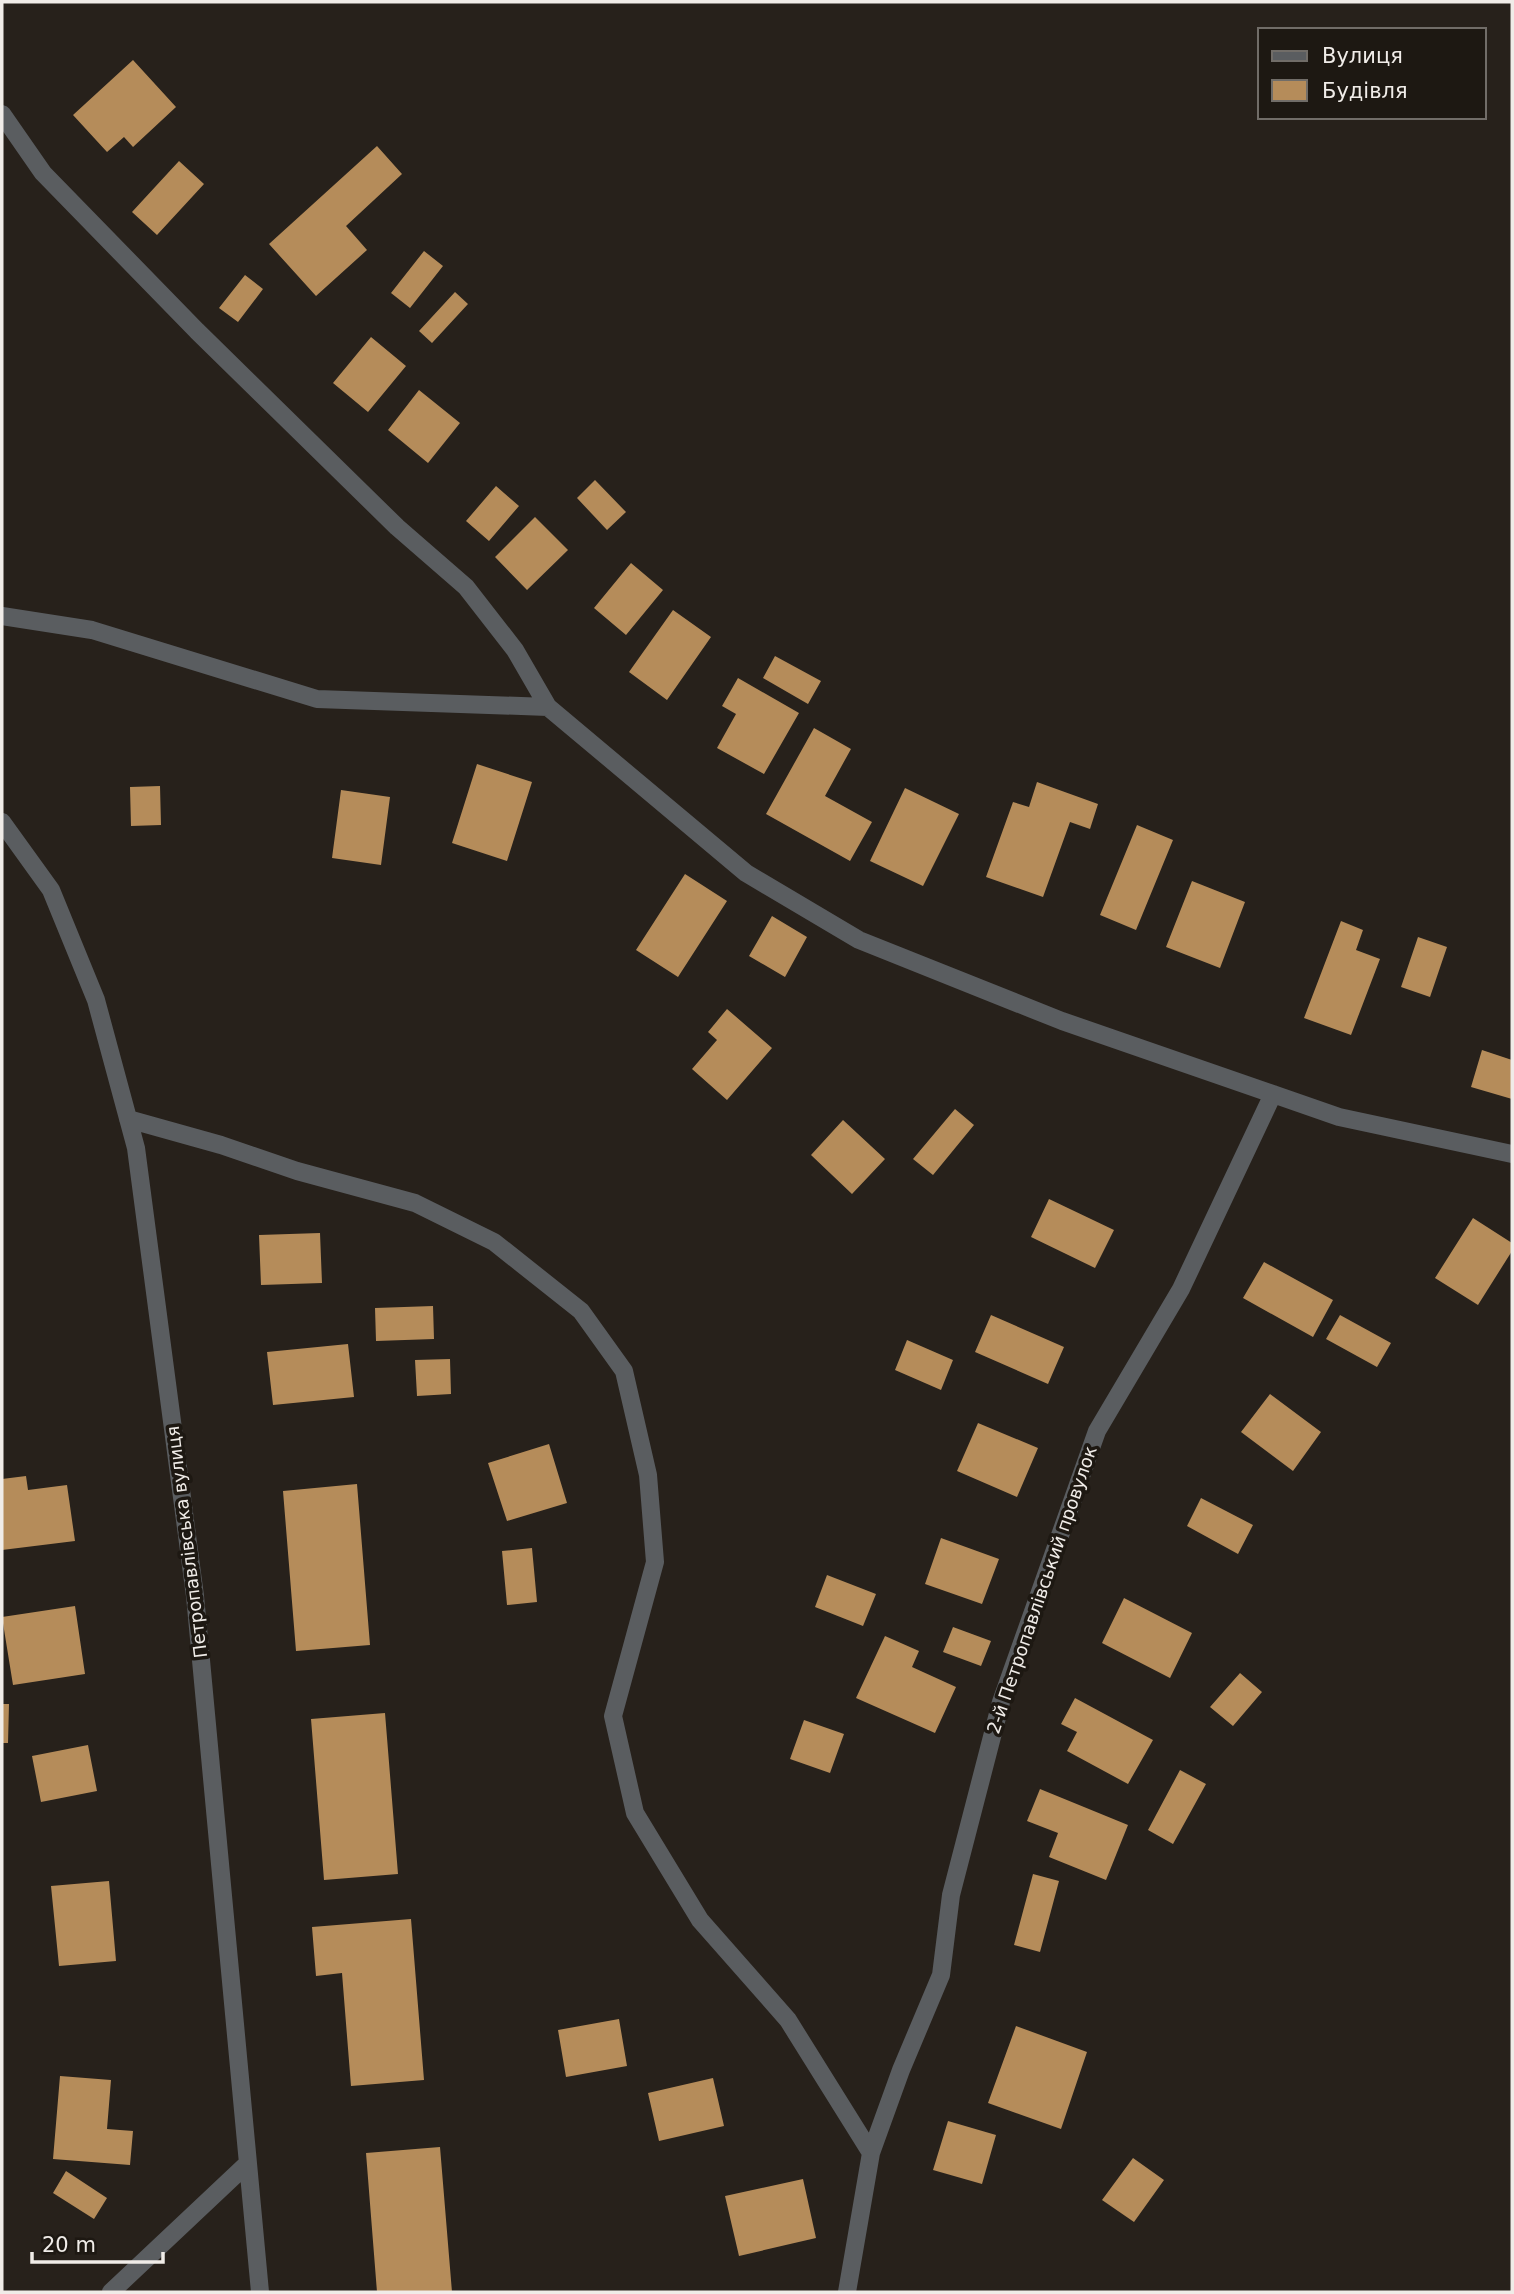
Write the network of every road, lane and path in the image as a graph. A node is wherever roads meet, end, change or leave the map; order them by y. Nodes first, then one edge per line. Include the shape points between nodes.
1 (2, 114) edge
2 (2, 617) edge
3 (548, 707) junction
4 (2, 822) edge
5 (1273, 1094) junction
6 (128, 1119) junction
7 (1512, 1154) edge
8 (871, 2153) junction
9 (248, 2163) junction
10 (111, 2292) edge
11 (260, 2292) edge
12 (847, 2292) edge

1 - 3 street via 43,173 197,331 397,527 466,587 515,650
2 - 3 street via 92,630 317,699
3 - 5 street via 746,873 859,940 1062,1021
4 - 6 street, Петропавлівська вулиця via 51,890 96,1000
5 - 7 street via 1339,1117
5 - 8 street, 2-й Петропавлівський провулок via 1181,1289 1097,1431 1001,1702 951,1895 941,1975
6 - 8 street via 415,1203 494,1242 581,1311 624,1371 648,1475 655,1562 613,1716 635,1813 700,1920 788,2020
6 - 9 street, Петропавлівська вулиця via 136,1148 195,1596
8 - 12 street, 2-й Петропавлівський провулок
9 - 10 street
9 - 11 street, Петропавлівська вулиця

